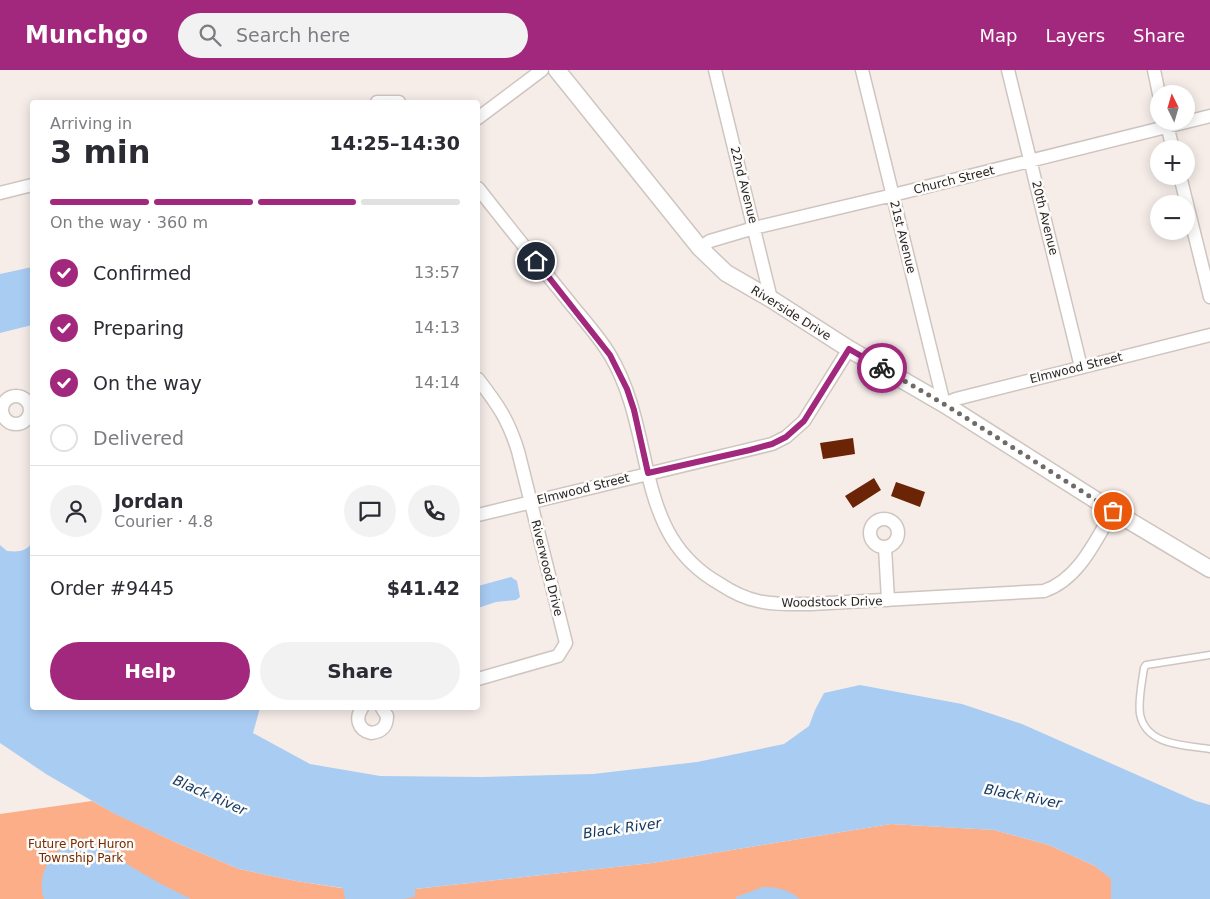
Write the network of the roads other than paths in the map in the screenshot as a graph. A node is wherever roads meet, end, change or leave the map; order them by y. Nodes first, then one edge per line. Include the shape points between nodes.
1 (542, 70) edge
2 (557, 70) edge
3 (715, 70) edge
4 (862, 70) edge
5 (1008, 70) edge
6 (1154, 70) edge
7 (1158, 85) edge
8 (480, 116) edge
9 (1210, 116) edge
10 (1195, 119) edge
11 (1150, 128) edge
12 (1030, 160) junction
13 (1182, 185) edge
14 (30, 186) edge
15 (480, 191) edge
16 (0, 193) edge
17 (893, 195) junction
18 (754, 228) junction
19 (700, 248) junction
20 (1210, 297) edge
21 (771, 299) junction
22 (1210, 335) edge
23 (849, 349) junction
24 (1081, 366) junction
25 (480, 382) edge
26 (944, 404) junction
27 (648, 473) junction
28 (530, 502) junction
29 (1113, 511) junction
30 (480, 514) edge
31 (885, 548) dead end
32 (1210, 569) edge
33 (888, 600) junction
34 (1210, 655) edge
35 (480, 678) edge
36 (361, 710) edge
37 (383, 710) edge
38 (1210, 749) edge

1 - 8 street
2 - 19 street, Riverside Drive
3 - 18 street, 22nd Avenue
4 - 17 street, 21st Avenue
5 - 12 street, 20th Avenue
6 - 7 street
9 - 10 street, Church Street
11 - 12 street, Church Street
12 - 17 street, Church Street
12 - 24 street, 20th Avenue
13 - 20 street
14 - 16 street
15 - 27 street, Woodstock Drive via 610,355 634,410
17 - 18 street, Church Street
17 - 26 street, 21st Avenue
18 - 19 street, Church Street via 710,241
18 - 21 street, 22nd Avenue
19 - 21 street, Riverside Drive via 726,273
21 - 23 street, Riverside Drive
22 - 24 street, Elmwood Street
23 - 26 street, Riverside Drive
23 - 27 street, Elmwood Street via 804,421 786,437 750,450
24 - 26 street, Elmwood Street
25 - 28 street, Riverwood Drive via 511,429
26 - 29 street, Riverside Drive
27 - 28 street, Elmwood Street
27 - 33 street, Woodstock Drive via 663,523 678,549 699,570 731,591 759,601 781,604
28 - 30 street, Elmwood Street
28 - 35 street, Riverwood Drive via 566,643 558,656
29 - 32 street, Riverside Drive
29 - 33 street, Woodstock Drive via 1073,574 1051,589 1029,593
31 - 33 street
34 - 38 lane via 1146,665 1140,713 1144,727 1158,739
36 - 37 street via 359,724 371,733 385,726 387,716

